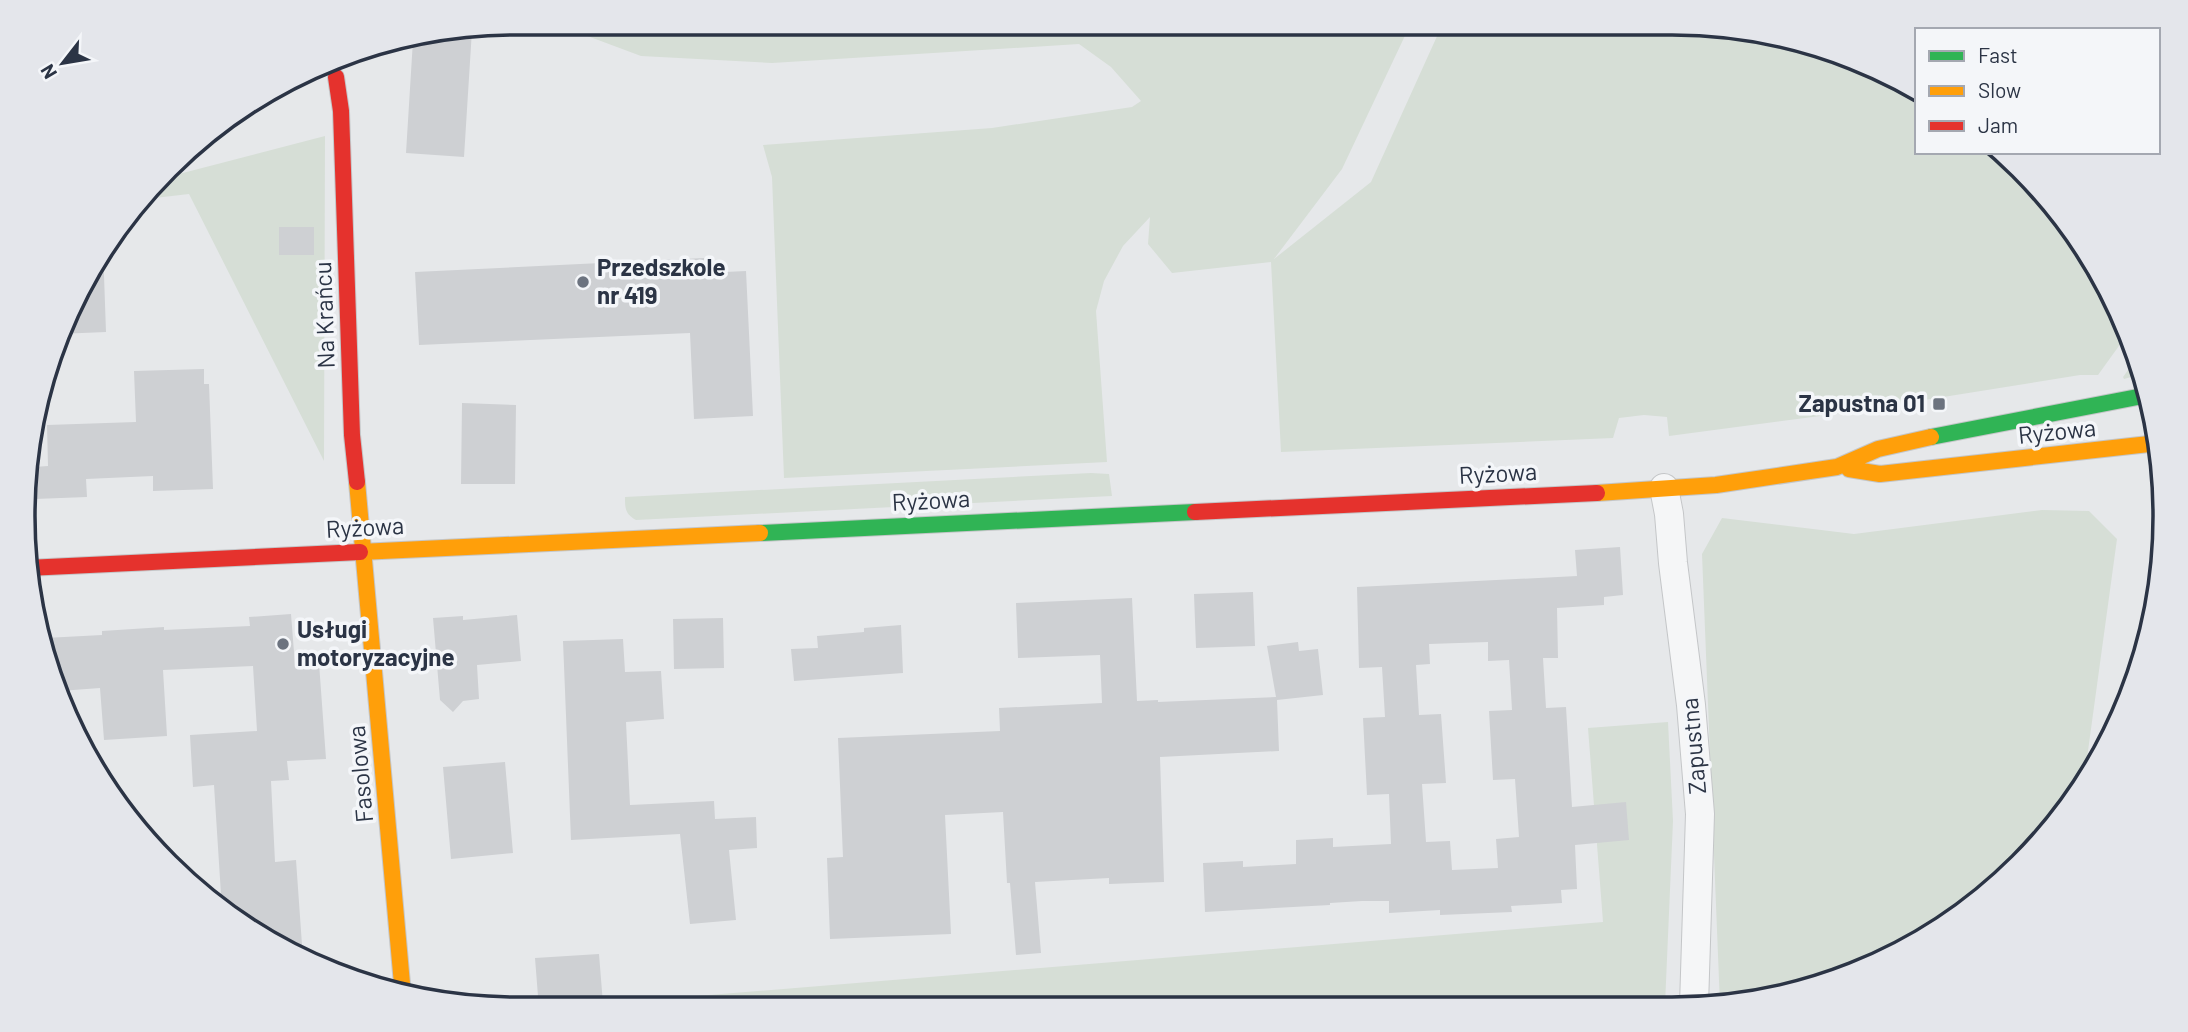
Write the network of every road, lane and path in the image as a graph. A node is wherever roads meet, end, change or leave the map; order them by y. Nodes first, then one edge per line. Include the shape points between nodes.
1 (337, 77) dead end
2 (2138, 396) edge
3 (2148, 444) edge
4 (1836, 467) junction
5 (1664, 488) junction
6 (364, 550) junction
7 (38, 567) edge
8 (402, 983) edge
9 (1694, 996) edge

1 - 6 street, Na Krańcu via 352,435
2 - 4 street, Ryżowa via 1878,449
3 - 4 street, Ryżowa via 1880,474
4 - 5 street, Ryżowa
5 - 6 street, Ryżowa
5 - 9 street, Zapustna via 1700,814
6 - 7 street, Ryżowa
6 - 8 street, Fasolowa

